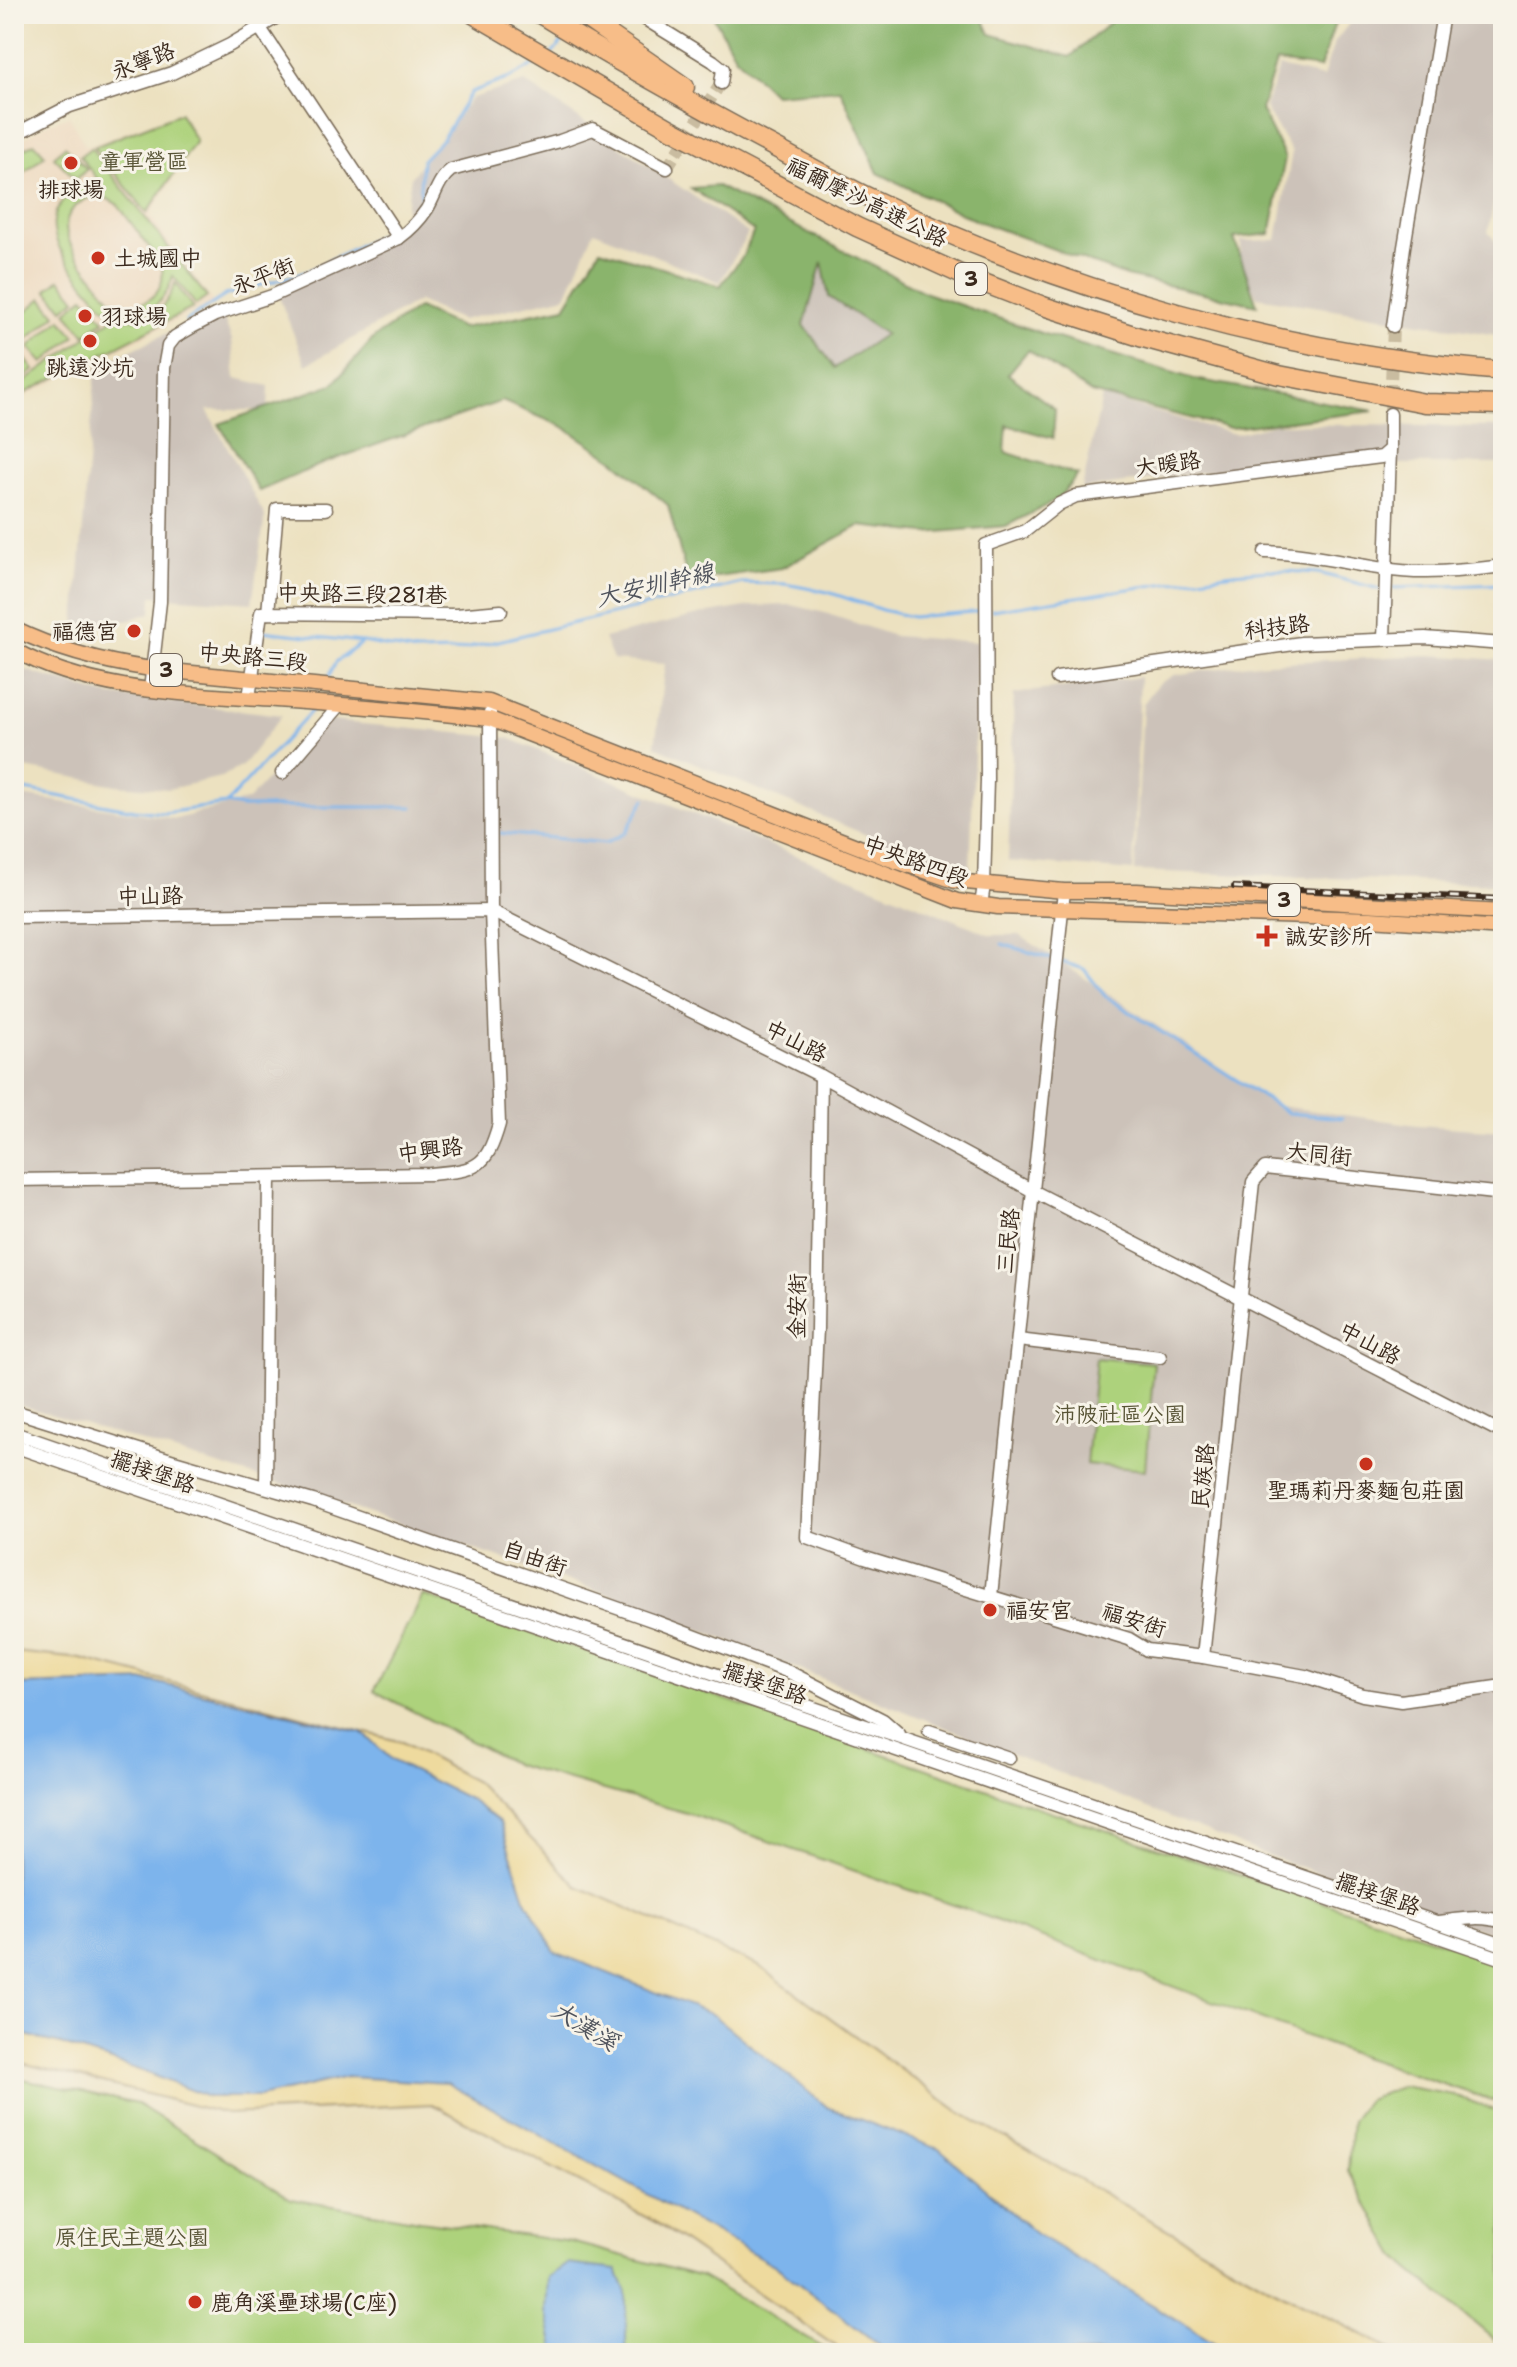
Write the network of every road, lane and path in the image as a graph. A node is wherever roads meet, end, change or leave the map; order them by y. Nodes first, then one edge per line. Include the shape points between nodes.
1 (282, 14) edge
2 (466, 14) edge
3 (540, 14) edge
4 (637, 14) edge
5 (1443, 14) edge
6 (584, 17) edge
7 (479, 18) edge
8 (260, 28) junction
9 (721, 83) dead end
10 (14, 135) edge
11 (667, 168) dead end
12 (869, 198) junction
13 (399, 238) junction
14 (1393, 326) tunnel mouth
15 (1503, 371) edge
16 (1503, 405) edge
17 (1390, 414) tunnel mouth
18 (1390, 449) junction
19 (326, 509) dead end
20 (1265, 552) dead end
21 (1503, 566) edge
22 (1385, 570) junction
23 (501, 611) dead end
24 (268, 613) junction
25 (14, 629) edge
26 (1384, 639) junction
27 (1503, 644) edge
28 (14, 650) edge
29 (151, 669) junction
30 (250, 678) junction
31 (1057, 678) dead end
32 (349, 689) joint
33 (150, 690) junction
34 (249, 698) junction
35 (489, 702) junction
36 (340, 705) junction
37 (490, 719) junction
38 (282, 773) dead end
39 (984, 885) junction
40 (1064, 891) junction
41 (981, 905) junction
42 (1062, 909) junction
43 (491, 911) junction
44 (1503, 912) edge
45 (14, 917) edge
46 (1503, 928) edge
47 (821, 1076) junction
48 (269, 1177) junction
49 (14, 1180) edge
50 (1033, 1191) junction
51 (1503, 1194) edge
52 (1241, 1298) junction
53 (1018, 1340) junction
54 (1160, 1357) dead end
55 (14, 1411) edge
56 (14, 1433) edge
57 (1503, 1433) edge
58 (14, 1446) edge
59 (266, 1486) junction
60 (807, 1537) joint
61 (991, 1596) junction
62 (1203, 1657) junction
63 (1503, 1686) edge
64 (929, 1731) dead end
65 (904, 1739) junction
66 (1009, 1758) dead end
67 (1503, 1922) edge
68 (1435, 1928) junction
69 (1503, 1945) edge
70 (1503, 1959) edge

1 - 8 street, 永寧路
2 - 7 highway, 福爾摩沙高速公路
3 - 12 highway, 福爾摩沙高速公路 / 3
4 - 9 street via 723,69
5 - 14 street
6 - 12 highway via 693,93
7 - 16 highway, 福爾摩沙高速公路 / 3 via 669,128 857,227 1043,306 1279,375 1425,403
8 - 10 street, 永寧路 via 172,73 70,106
8 - 13 street
11 - 13 street, 永平街 via 593,129 451,170 428,208
12 - 15 highway, 福爾摩沙高速公路 / 3 via 1157,308 1299,344
13 - 29 street, 永平街 via 272,296 215,315 168,346 160,602
17 - 18 street
18 - 22 street
18 - 39 street, 大暖路 via 1381,457 1361,460 1076,496 1025,531 986,545
19 - 24 street via 277,509
20 - 22 street
21 - 22 street
22 - 26 street
23 - 24 street, 中央路三段281巷
24 - 30 street, 中央路三段281巷 via 261,613
25 - 29 main road, 中央路三段 / 3 via 64,649
26 - 27 street, 科技路
26 - 31 street, 科技路 via 1301,643
28 - 33 main road, 中央路三段 / 3 via 50,668
29 - 30 main road, 中央路三段 / 3
29 - 33 street, 永平街
30 - 32 main road, 中央路三段 / 3
30 - 34 street, 中央路三段281巷
32 - 35 main road, 中央路四段 / 3
33 - 34 main road, 中央路三段 / 3
34 - 36 main road, 中央路三段 / 3
35 - 37 street, 中興路
35 - 39 main road, 中央路四段 / 3 via 887,858
36 - 37 main road, 中央路四段 / 3
36 - 38 street
37 - 41 main road, 中央路四段 / 3 via 931,893
37 - 43 street, 中興路
39 - 40 main road, 中央路四段 / 3
39 - 41 street
40 - 42 street, 三民路
40 - 44 main road, 中央路四段 / 3
41 - 42 main road, 中央路四段 / 3
42 - 46 main road, 中央路四段 / 3
42 - 50 street, 三民路
43 - 45 street, 中山路
43 - 47 street, 中山路
43 - 48 street, 中興路 via 499,1124 491,1153 460,1171
47 - 50 street, 中山路
47 - 60 street, 金安街
48 - 49 street, 中興路
48 - 59 street
50 - 52 street, 中山路
50 - 53 street, 三民路
51 - 52 street, 大同街 via 1265,1168 1253,1182
52 - 57 street, 中山路
52 - 62 street, 民族路
53 - 54 street
53 - 61 street, 三民路
55 - 59 street, 自由街
56 - 65 street, 擺接堡路
58 - 68 street, 擺接堡路
59 - 65 street, 自由街 via 789,1672 883,1720
60 - 61 street, 福安街
61 - 62 street, 福安街 via 1129,1639 1147,1650
62 - 63 street, 福安街 via 1401,1701
64 - 66 street
65 - 68 street, 擺接堡路
67 - 68 street via 1470,1918
68 - 69 street, 擺接堡路
68 - 70 street, 擺接堡路

